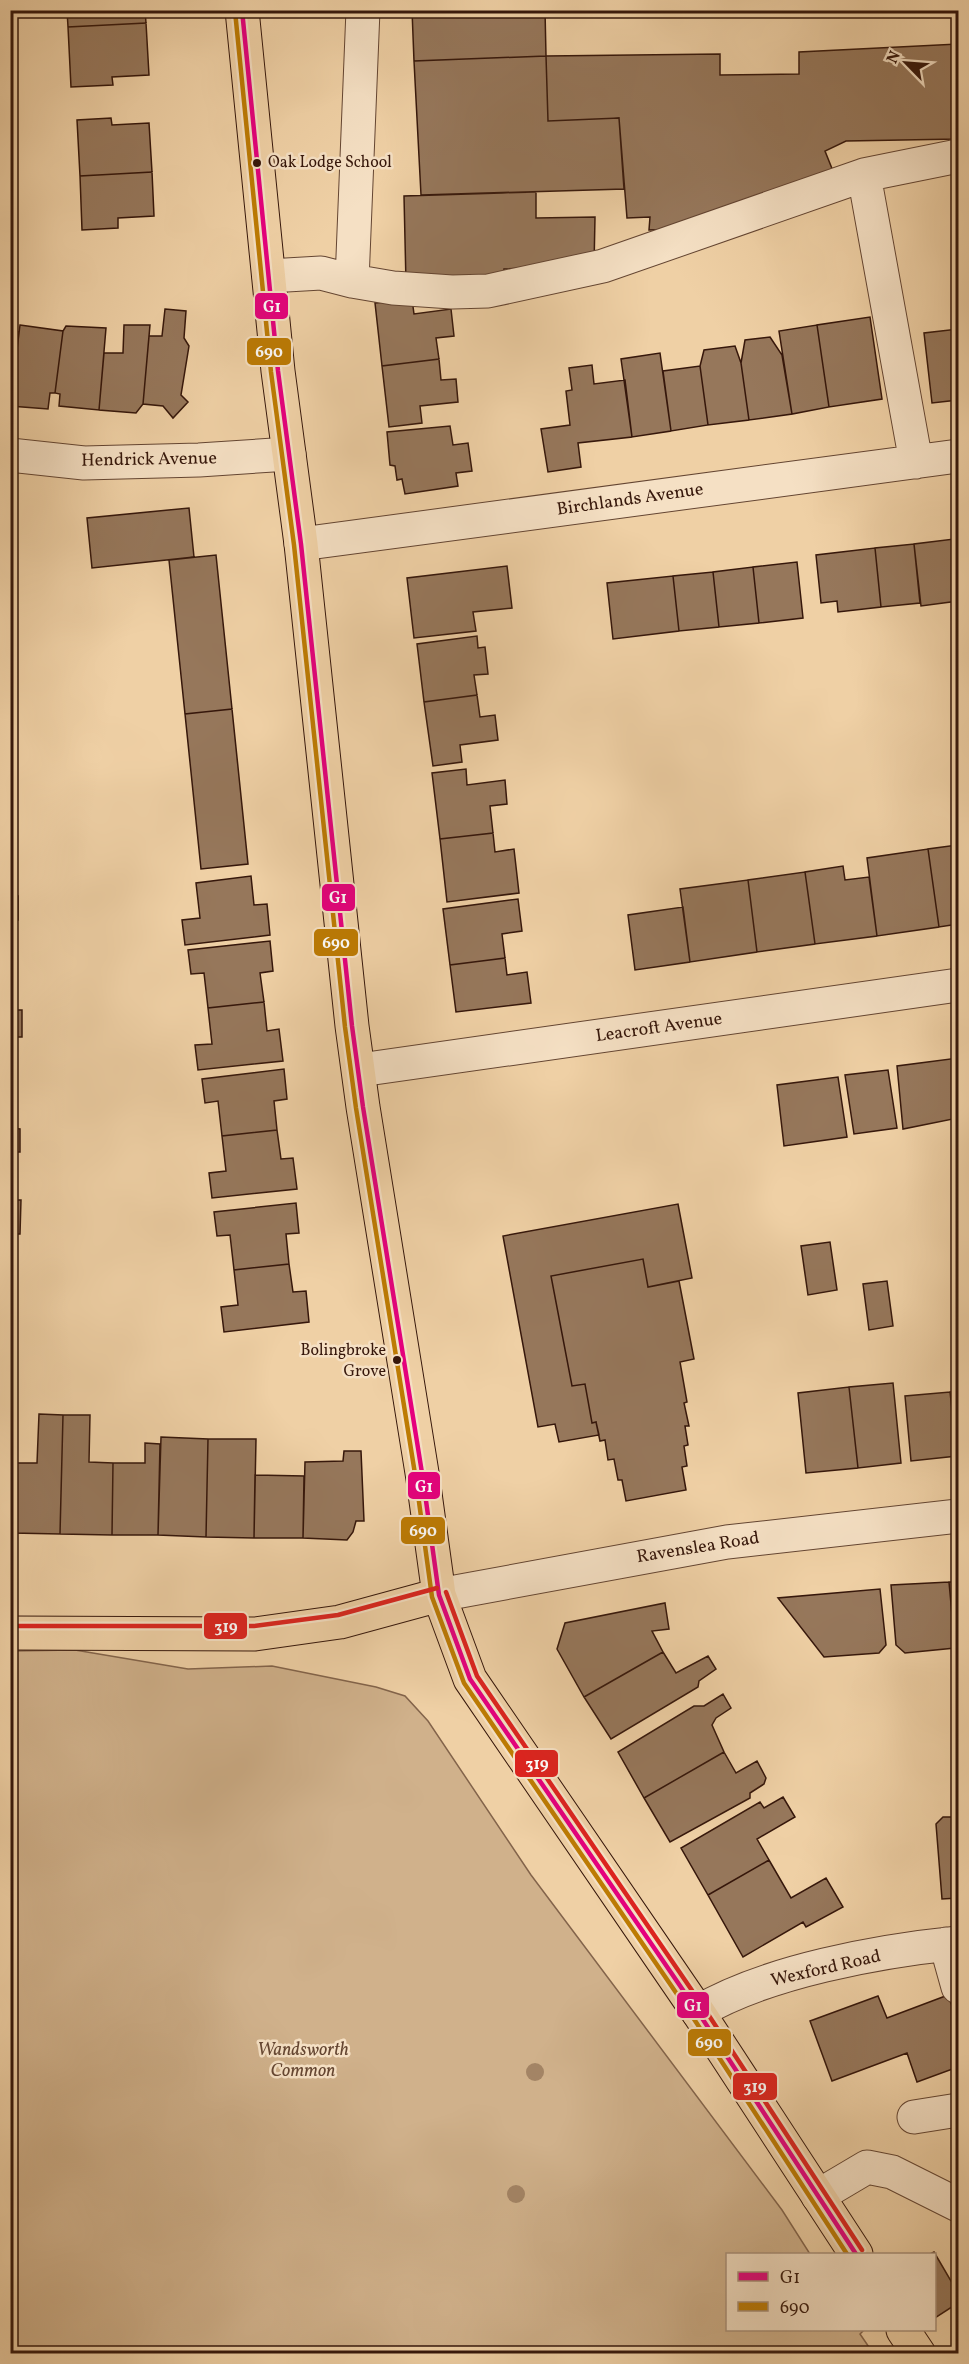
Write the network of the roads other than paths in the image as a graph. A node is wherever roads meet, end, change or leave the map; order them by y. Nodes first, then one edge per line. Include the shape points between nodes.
1 (242, 10) edge
2 (363, 10) edge
3 (958, 156) edge
4 (864, 175) junction
5 (269, 276) junction
6 (352, 281) junction
7 (289, 454) junction
8 (10, 455) edge
9 (958, 456) edge
10 (916, 462) junction
11 (301, 544) junction
12 (958, 985) edge
13 (360, 1070) junction
14 (958, 1515) edge
15 (439, 1595) junction
16 (10, 1633) edge
17 (952, 1944) edge
18 (958, 1987) edge
19 (698, 2012) junction
20 (958, 2110) edge
21 (914, 2117) dead end
22 (818, 2196) junction
23 (958, 2205) edge
24 (852, 2250) edge
25 (904, 2331) edge
26 (919, 2354) edge

1 - 5 main road
2 - 6 street
3 - 4 street
4 - 6 street via 603,266 488,291 440,292
4 - 10 street
5 - 6 street via 321,273
5 - 7 main road
7 - 8 street, Hendrick Avenue via 84,463
7 - 11 main road
9 - 10 street, Birchlands Avenue
10 - 11 street, Birchlands Avenue
11 - 13 main road via 352,1026
12 - 13 street, Leacroft Avenue
13 - 15 main road
14 - 15 street, Ravenslea Road via 727,1542
15 - 16 main road via 340,1622 255,1634
15 - 19 main road via 471,1679
17 - 18 street
17 - 19 street, Wexford Road via 844,1961 721,1998
19 - 22 main road
20 - 21 street
22 - 23 street via 867,2167 892,2172
22 - 24 main road
25 - 26 main road

